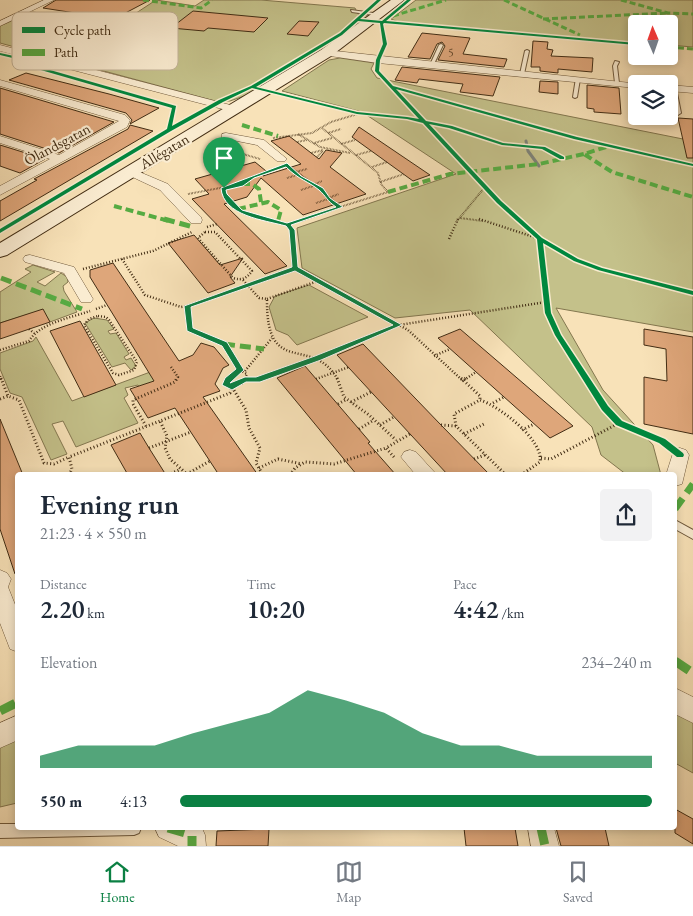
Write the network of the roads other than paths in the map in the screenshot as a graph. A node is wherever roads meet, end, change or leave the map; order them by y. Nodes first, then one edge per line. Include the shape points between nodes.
1 (50, 0) edge
2 (398, 0) edge
3 (352, 11) dead end
4 (25, 12) edge
5 (380, 15) junction
6 (12, 18) edge
7 (0, 24) edge
8 (441, 46) dead end
9 (527, 51) dead end
10 (326, 53) junction
11 (12, 57) edge
12 (0, 62) edge
13 (617, 62) dead end
14 (431, 66) junction
15 (85, 70) edge
16 (522, 74) junction
17 (578, 79) junction
18 (0, 83) edge
19 (616, 83) junction
20 (628, 84) edge
21 (678, 89) edge
22 (693, 90) edge
23 (575, 97) dead end
24 (234, 109) junction
25 (226, 136) dead end
26 (0, 139) edge
27 (60, 159) junction
28 (280, 163) road end
29 (130, 172) junction
30 (0, 192) edge
31 (196, 226) road end
32 (0, 251) edge
33 (30, 259) dead end
34 (87, 306) road end
35 (680, 454) dead end
36 (410, 457) dead end
37 (425, 472) edge
38 (676, 472) edge
39 (677, 525) edge
40 (693, 535) edge
41 (0, 594) edge
42 (15, 634) edge
43 (677, 701) edge
44 (693, 711) edge
45 (15, 728) edge
46 (0, 736) edge
47 (45, 830) edge
48 (175, 830) edge
49 (542, 830) edge
50 (0, 831) edge
51 (192, 846) edge
52 (545, 846) edge

1 - 4 street
2 - 5 street, Allégatan
3 - 5 lane
5 - 10 street, Allégatan
6 - 7 street
8 - 14 lane
9 - 16 lane
10 - 14 street
10 - 24 street, Allégatan
11 - 12 street
13 - 19 lane
14 - 16 street
15 - 24 street
16 - 17 street
17 - 19 street
17 - 23 lane
18 - 27 street, Ölandsgatan via 125,120 123,125
19 - 20 street
21 - 22 street
24 - 29 street, Allégatan
25 - 28 street via 264,145 266,153
26 - 27 street
27 - 30 street, Ölandsgatan
29 - 31 street, Allégatan via 164,187 183,206 181,212
29 - 32 street, Allégatan
33 - 34 street via 73,277 70,289
35 - 38 street
36 - 37 street
39 - 40 lane
41 - 42 street
43 - 44 street
45 - 46 street
47 - 50 lane
48 - 51 street via 192,835
49 - 52 street

